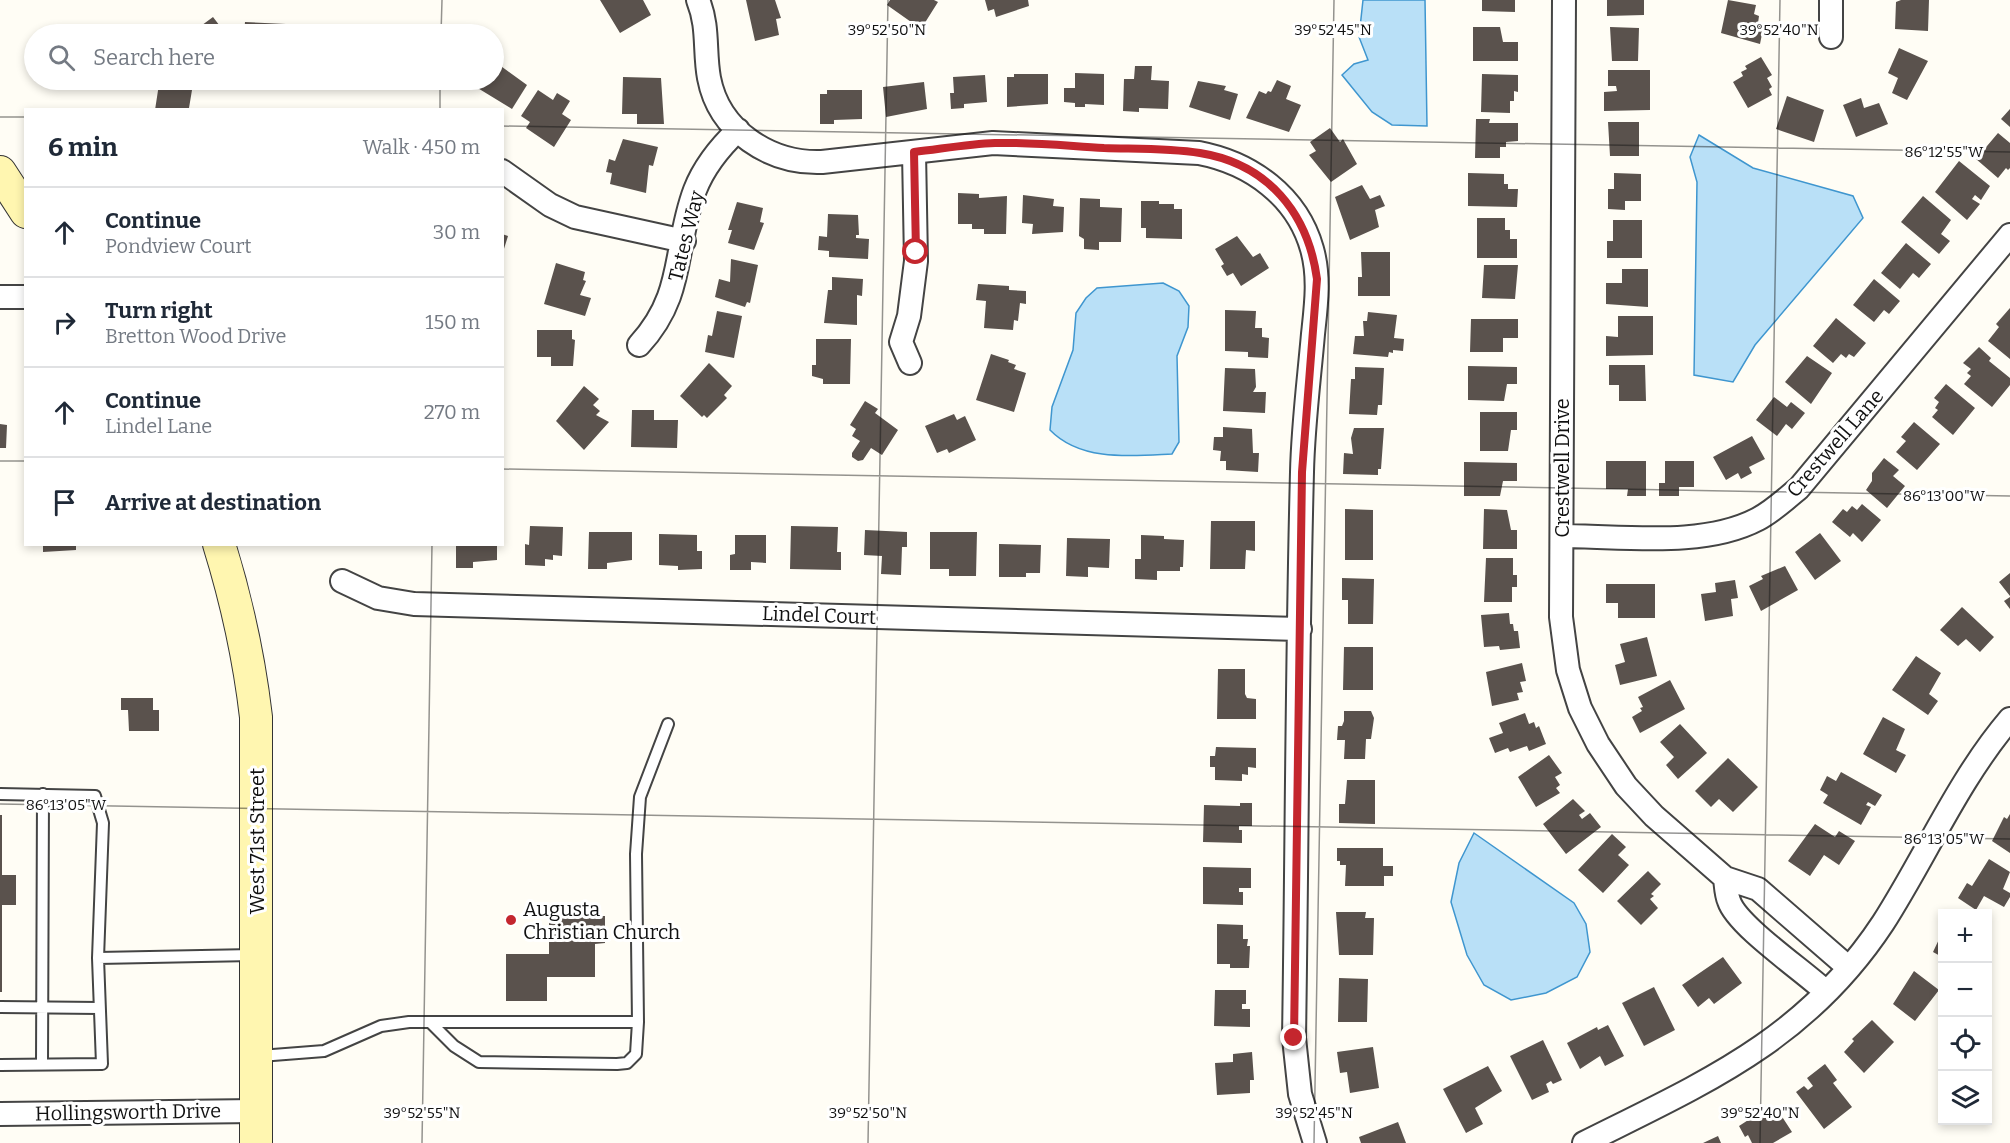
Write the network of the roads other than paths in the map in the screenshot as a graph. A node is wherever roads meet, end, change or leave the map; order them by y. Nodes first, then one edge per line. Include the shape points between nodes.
1 (698, 0) edge
2 (1564, 0) edge
3 (1831, 0) edge
4 (1831, 37) dead end
5 (738, 130) junction
6 (914, 152) junction
7 (0, 172) edge
8 (504, 172) edge
9 (24, 209) edge
10 (2010, 235) edge
11 (684, 241) junction
12 (0, 297) edge
13 (24, 297) edge
14 (639, 345) dead end
15 (910, 363) dead end
16 (1562, 536) junction
17 (220, 546) edge
18 (342, 581) dead end
19 (1300, 628) junction
20 (2010, 719) edge
21 (668, 724) dead end
22 (0, 794) edge
23 (43, 794) junction
24 (1725, 878) junction
25 (257, 956) junction
26 (98, 958) junction
27 (1848, 968) junction
28 (1826, 992) junction
29 (0, 1006) edge
30 (42, 1007) junction
31 (99, 1008) junction
32 (430, 1022) junction
33 (638, 1022) junction
34 (256, 1056) junction
35 (0, 1065) edge
36 (42, 1065) junction
37 (256, 1111) junction
38 (0, 1114) edge
39 (256, 1143) edge
40 (1315, 1143) edge
41 (1584, 1143) edge

1 - 5 street via 708,39 713,91
2 - 16 street, Crestwell Drive
3 - 4 street
5 - 6 street via 766,151 800,162
5 - 11 street, Tates Way via 714,155 695,189
6 - 15 street via 916,261 914,289 901,342
6 - 19 street via 1016,143 1207,154 1249,170 1277,191 1294,211 1313,252 1316,298 1302,472
7 - 9 main road
8 - 11 street via 574,217
10 - 16 street, Crestwell Lane via 1799,488 1765,515 1737,528 1702,536
11 - 14 street, Tates Way via 669,301
12 - 13 street
16 - 24 street, Crestwell Drive via 1564,649 1588,727 1632,793
17 - 25 main road, West 71st Street via 235,595 253,681 258,761
18 - 19 street, Lindel Court via 378,598 407,604
19 - 40 street via 1294,1038 1300,1094
20 - 27 street via 1980,758 1881,925
21 - 33 lane via 640,797 636,854
22 - 23 lane
23 - 26 lane via 95,796 102,823
23 - 30 lane
24 - 27 street, Crestwell Drive via 1758,889
24 - 28 street via 1729,903 1755,934
25 - 26 lane
25 - 34 main road, West 71st Street
26 - 31 lane
27 - 28 street
28 - 41 street via 1783,1033 1737,1065
29 - 30 lane
30 - 31 lane
30 - 36 lane
31 - 36 lane via 102,1064
32 - 33 lane
32 - 33 lane via 464,1054 479,1062 617,1064 627,1063 636,1054
32 - 34 lane via 381,1026 324,1051
34 - 37 main road, West 71st Street
35 - 36 lane
37 - 38 street, Hollingsworth Drive
37 - 39 main road, West 71st Street

